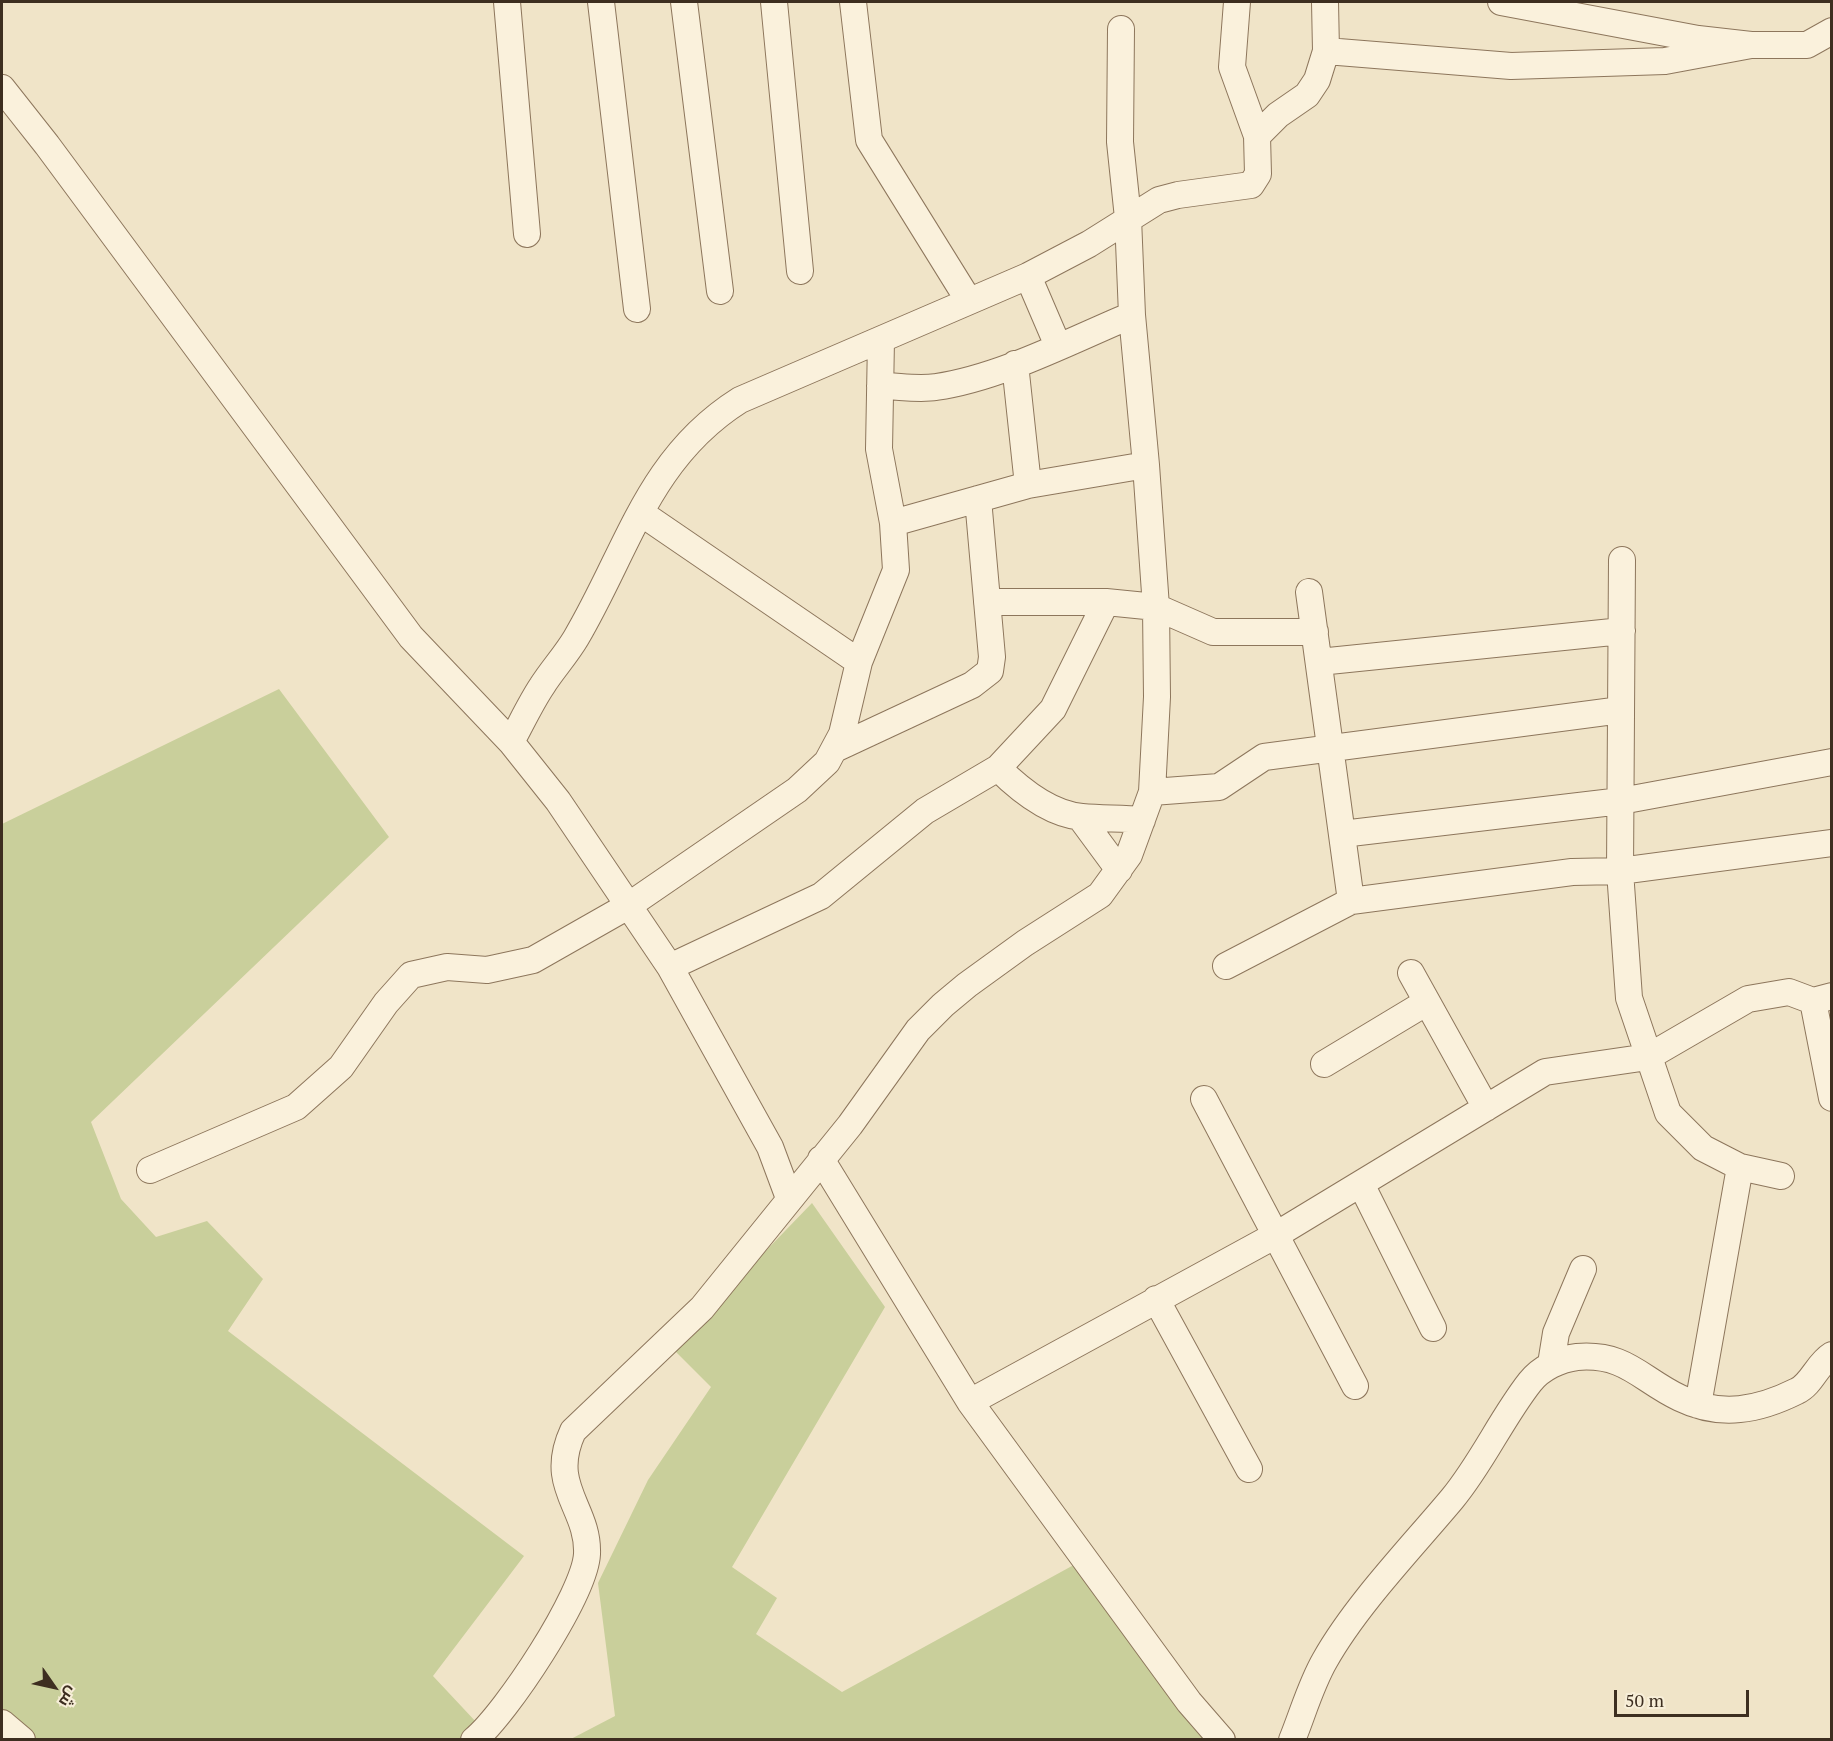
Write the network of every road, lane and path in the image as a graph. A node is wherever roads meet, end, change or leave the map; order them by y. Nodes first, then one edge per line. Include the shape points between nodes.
1 (507, 2) edge
2 (601, 2) edge
3 (684, 2) edge
4 (774, 2) edge
5 (854, 2) edge
6 (1237, 2) edge
7 (1325, 2) edge
8 (1501, 2) edge
9 (1593, 11) edge
10 (1121, 29) dead end
11 (1832, 31) edge
12 (1751, 45) junction
13 (1326, 51) junction
14 (2, 88) edge
15 (1257, 136) junction
16 (1128, 218) junction
17 (527, 234) dead end
18 (800, 271) dead end
19 (1028, 276) junction
20 (720, 291) dead end
21 (969, 301) junction
22 (637, 309) dead end
23 (1132, 315) junction
24 (881, 340) junction
25 (1058, 346) junction
26 (1015, 364) junction
27 (880, 386) junction
28 (1146, 465) junction
29 (1028, 484) junction
30 (978, 499) junction
31 (641, 513) junction
32 (893, 523) junction
33 (1622, 560) dead end
34 (1309, 591) dead end
35 (987, 602) junction
36 (1106, 602) junction
37 (1156, 607) junction
38 (1622, 631) junction
39 (1315, 632) junction
40 (859, 662) junction
41 (1320, 662) junction
42 (1621, 711) junction
43 (511, 742) junction
44 (837, 748) junction
45 (1332, 748) junction
46 (1832, 762) edge
47 (998, 768) junction
48 (1152, 792) junction
49 (1621, 801) junction
50 (1080, 817) junction
51 (1143, 820) junction
52 (1342, 834) junction
53 (1832, 843) edge
54 (1119, 870) junction
55 (1620, 871) junction
56 (1351, 902) junction
57 (628, 906) junction
58 (1226, 966) dead end
59 (670, 967) junction
60 (1411, 973) dead end
61 (1822, 999) edge
62 (1427, 1002) junction
63 (1648, 1057) junction
64 (1324, 1064) dead end
65 (1204, 1098) dead end
66 (1832, 1098) edge
67 (1486, 1108) junction
68 (821, 1159) junction
69 (1740, 1167) junction
70 (150, 1170) dead end
71 (1781, 1176) dead end
72 (1361, 1184) junction
73 (789, 1198) junction
74 (1276, 1235) junction
75 (1583, 1269) dead end
76 (1156, 1299) junction
77 (1433, 1328) dead end
78 (1832, 1355) edge
79 (1551, 1364) junction
80 (1355, 1386) dead end
81 (970, 1402) junction
82 (1698, 1405) junction
83 (1249, 1469) dead end
84 (2, 1723) edge
85 (22, 1740) edge
86 (474, 1740) edge
87 (1222, 1740) edge
88 (1292, 1740) edge

1 - 17 street
2 - 22 street
3 - 20 street
4 - 18 street
5 - 21 street via 869,140
6 - 15 street via 1232,67
7 - 13 street
8 - 9 street
9 - 12 street via 1698,39
10 - 16 street via 1120,142
11 - 12 street via 1807,45
12 - 13 street via 1665,61 1511,66
13 - 15 street via 1320,74 1307,95
14 - 43 street via 411,637
15 - 16 street via 1258,174 1251,185 1159,200
16 - 19 street
16 - 23 street
19 - 21 street
19 - 25 street
21 - 24 street
23 - 25 street
23 - 28 street
24 - 27 street
24 - 31 street via 740,400 713,417 669,464
25 - 26 street
26 - 27 street via 937,387
26 - 29 street
27 - 32 street via 879,449
28 - 29 street
28 - 37 street
29 - 30 street
30 - 32 street
30 - 35 street
31 - 40 street
31 - 43 street via 576,638 541,687
32 - 40 street via 896,570
33 - 38 street
34 - 39 street
35 - 36 street
35 - 44 street via 992,665 984,676
36 - 37 street
36 - 47 street via 1053,709
37 - 39 street via 1213,632
37 - 48 street
38 - 41 street
38 - 42 street
39 - 41 street
40 - 44 street
41 - 45 street
42 - 45 street
42 - 49 street
43 - 57 street via 558,801
44 - 57 street via 797,790
45 - 48 street via 1264,757 1219,787
45 - 52 street
46 - 49 street
47 - 50 street via 1026,794
47 - 59 street via 925,811 821,896
48 - 51 street
49 - 52 street
49 - 55 street
50 - 51 street
50 - 54 street
51 - 54 street
52 - 56 street
53 - 55 street
54 - 68 street via 1100,894 1025,943 943,1005 912,1037
55 - 56 street via 1572,872
55 - 63 street via 1629,998
56 - 58 street
57 - 59 street
57 - 70 street via 532,960 487,970 447,967 411,975 341,1066 296,1107
59 - 73 street via 770,1147
60 - 62 street
61 - 63 street via 1789,992 1748,999
61 - 66 street
62 - 64 street
62 - 67 street
63 - 67 street via 1545,1072
63 - 69 street via 1668,1113 1703,1148
65 - 74 street
67 - 72 street
68 - 73 street
68 - 81 street
69 - 71 street
69 - 82 street
72 - 74 street
72 - 77 street
73 - 86 street via 702,1308 573,1431 565,1448 565,1480 584,1533 587,1554 579,1586 520,1686 495,1721
74 - 76 street
74 - 80 street
75 - 79 street via 1556,1333
76 - 81 street
76 - 83 street
78 - 82 street via 1801,1389 1762,1407 1734,1411
79 - 82 street via 1574,1357 1616,1359
79 - 88 street via 1531,1381 1453,1498 1342,1633 1324,1661
81 - 87 street via 1189,1702
84 - 85 street

